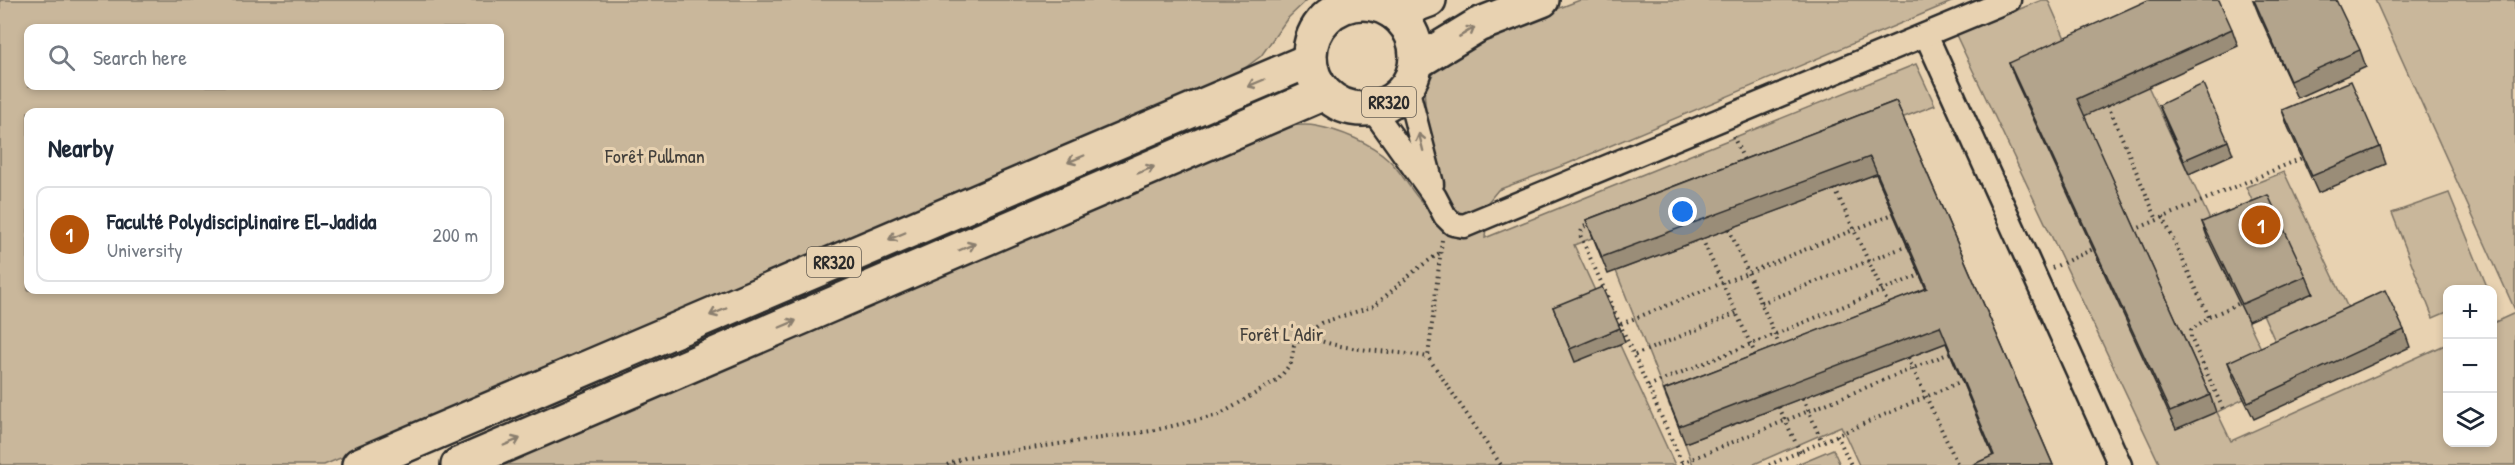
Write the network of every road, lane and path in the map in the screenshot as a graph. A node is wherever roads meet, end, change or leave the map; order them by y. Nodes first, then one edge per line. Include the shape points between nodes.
1 (1429, 0) edge
2 (1542, 0) edge
3 (2009, 0) edge
4 (1394, 13) junction
5 (1926, 35) junction
6 (1310, 60) junction
7 (1412, 74) junction
8 (1324, 93) junction
9 (2108, 105) dead end
10 (1372, 109) junction
11 (1725, 119) junction
12 (2302, 158) edge
13 (1744, 161) junction
14 (1733, 165) edge
15 (1748, 168) edge
16 (1835, 189) dead end
17 (1440, 206) junction
18 (1893, 214) edge
19 (2163, 217) junction
20 (2157, 220) junction
21 (1594, 222) edge
22 (1729, 229) dead end
23 (1854, 230) junction
24 (2134, 230) edge
25 (1702, 239) dead end
26 (1907, 246) edge
27 (2093, 249) edge
28 (1441, 252) junction
29 (1868, 261) junction
30 (1748, 273) junction
31 (1920, 275) edge
32 (2035, 276) junction
33 (1723, 283) junction
34 (1882, 290) junction
35 (1761, 303) junction
36 (2240, 303) edge
37 (1890, 310) edge
38 (1737, 313) junction
39 (2209, 317) junction
40 (1621, 324) junction
41 (1775, 334) junction
42 (1305, 335) junction
43 (1751, 344) junction
44 (1783, 353) edge
45 (1950, 353) edge
46 (1635, 355) junction
47 (1428, 357) junction
48 (1908, 358) dead end
49 (1759, 362) edge
50 (1913, 368) junction
51 (1962, 381) edge
52 (1648, 386) junction
53 (1927, 396) junction
54 (1803, 398) dead end
55 (1779, 407) dead end
56 (2223, 409) dead end
57 (1809, 411) junction
58 (1785, 420) junction
59 (1837, 435) junction
60 (1822, 442) junction
61 (1800, 452) junction
62 (1682, 464) edge
63 (359, 465) edge
64 (459, 465) edge
65 (947, 465) edge
66 (1501, 465) edge
67 (1769, 465) edge
68 (1851, 465) edge
69 (1958, 465) edge
70 (2120, 465) edge

1 - 4 highway
7 -> 2 highway, RR320 via 1478,25
3 - 5 street
4 - 6 highway via 1376,4 1356,3 1337,10 1322,22 1312,40
4 - 7 highway, RR320 via 1408,26 1415,43
5 - 11 street
5 - 32 street
6 - 8 highway via 1314,78
6 -> 63 highway, RR320
7 - 10 highway, RR320 via 1392,102
17 -> 7 street
8 - 10 highway, RR320 via 1338,104
64 -> 8 highway, RR320
9 - 20 path
10 - 17 street
11 - 13 path
11 - 17 street via 1464,226 1453,224
12 - 19 path
13 - 14 path
13 - 15 path
16 - 23 path
17 - 28 path
18 - 23 path
19 - 20 path
19 - 39 path
20 - 24 path
21 - 40 path via 1583,227 1580,235
22 - 30 path
23 - 29 path
23 - 30 path
25 - 33 path
26 - 29 path
27 - 32 path
28 - 42 path via 1374,306 1321,323
28 - 47 path
29 - 34 path
29 - 35 path
30 - 33 path
30 - 35 path
31 - 34 path
32 - 70 street
33 - 38 path
33 - 40 path
34 - 37 path
34 - 41 path
35 - 41 path
36 - 39 path
38 - 43 path
38 - 46 path
39 - 56 path via 2191,330 2191,338
40 - 46 path
41 - 43 path
41 - 44 path
42 - 47 path via 1350,350 1398,351
42 - 65 path via 1294,345 1291,363 1278,380 1219,415 1151,431 967,458
43 - 49 path
43 - 52 path
45 - 50 path
46 - 52 path
47 - 66 path
48 - 50 path
50 - 53 path
50 - 57 path
51 - 53 path
52 - 62 path
53 - 59 path
53 - 69 path
54 - 57 path
55 - 58 path
57 - 58 path
57 - 60 path
58 - 61 path
58 - 62 path
59 - 60 path
59 - 68 path
60 - 61 path
61 - 67 path

